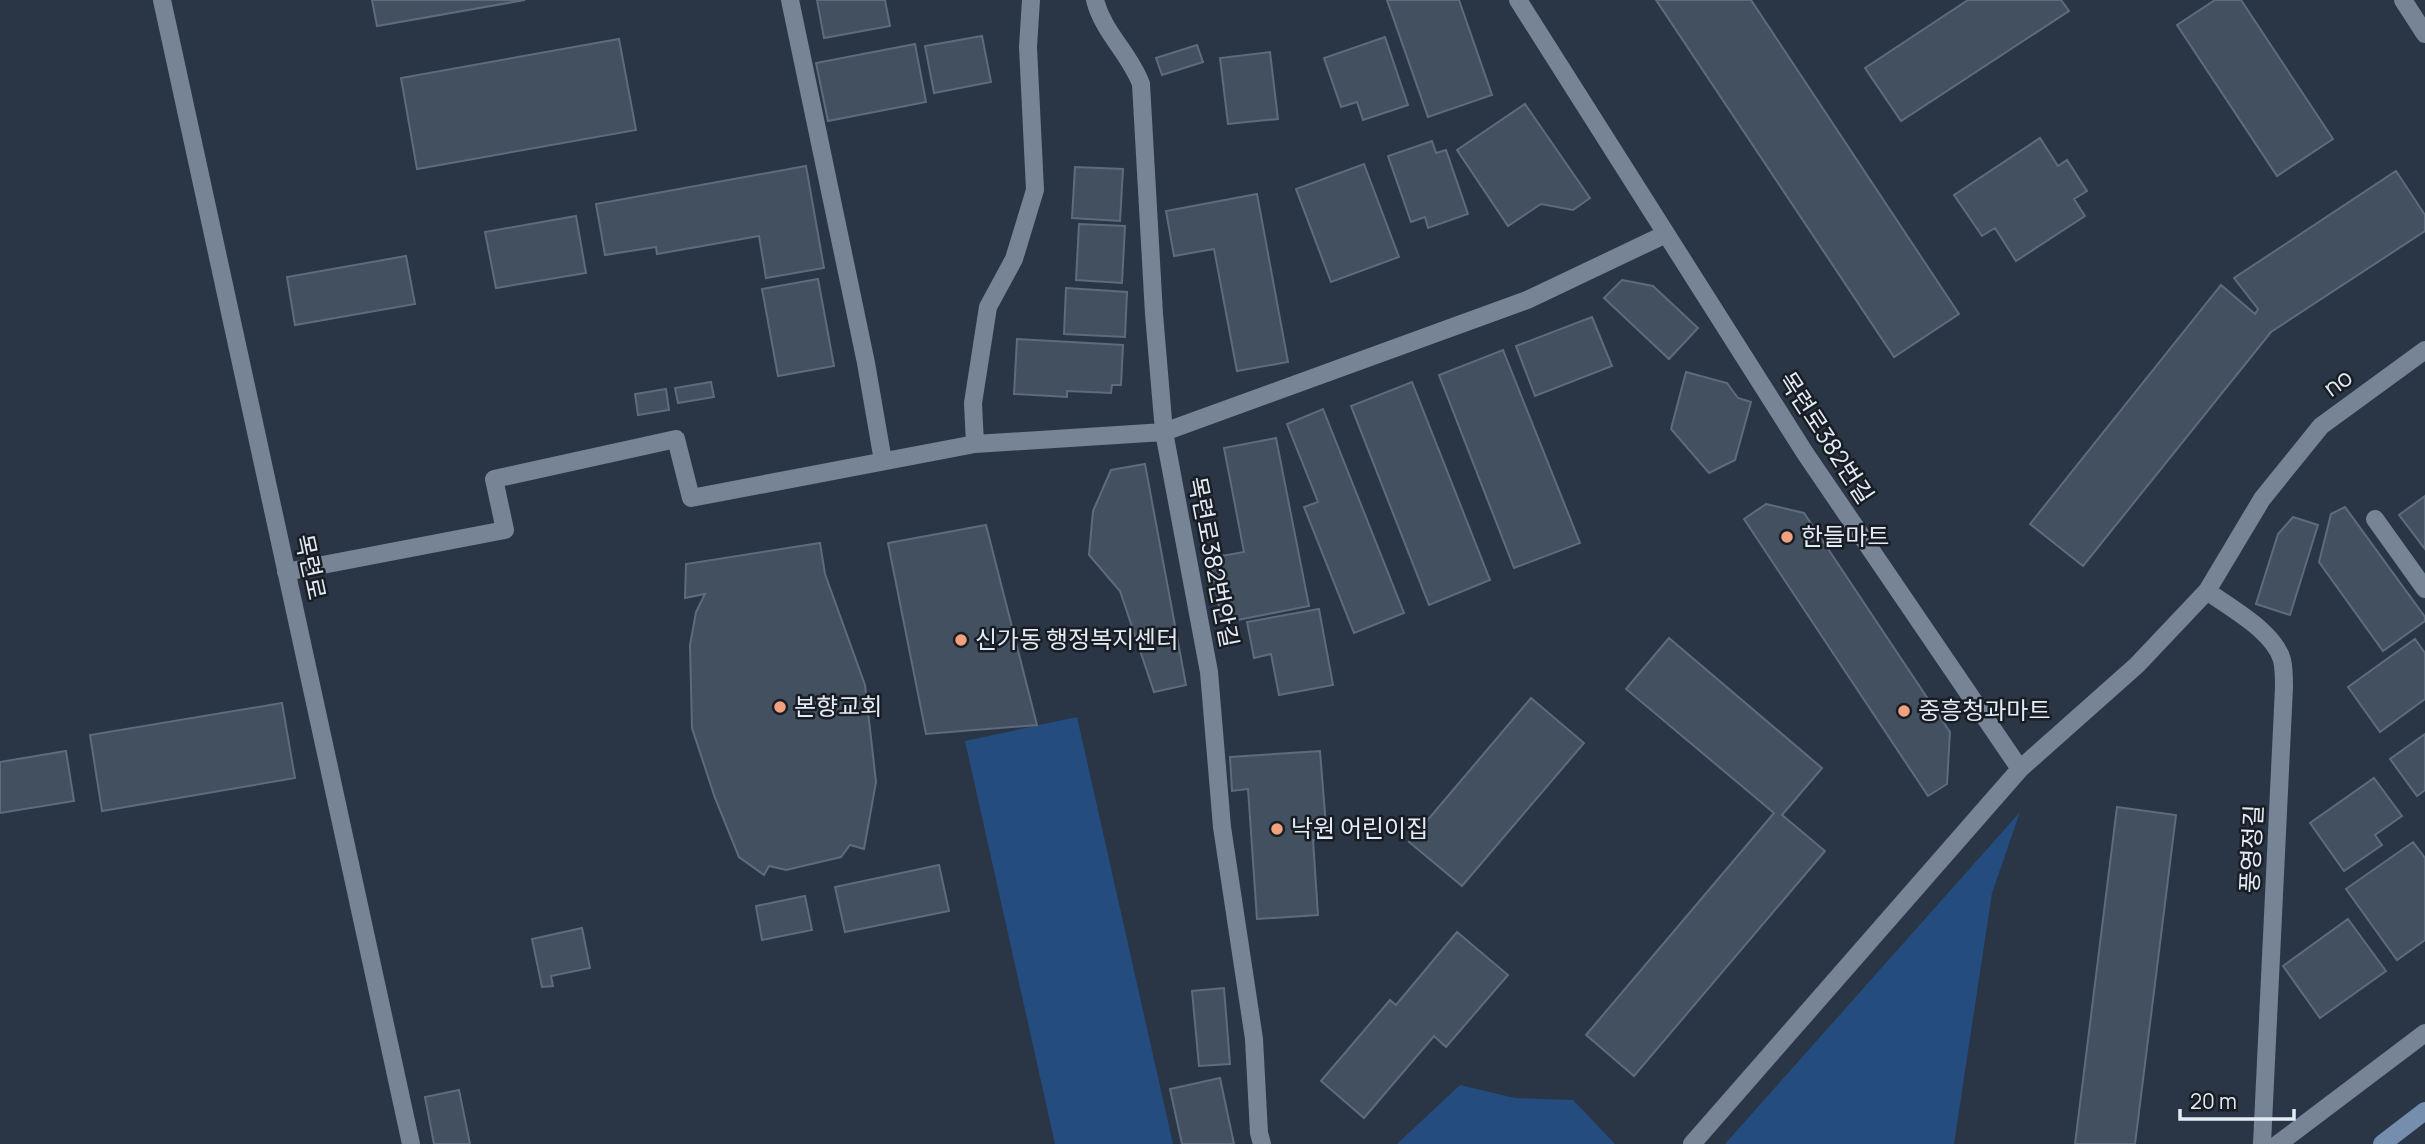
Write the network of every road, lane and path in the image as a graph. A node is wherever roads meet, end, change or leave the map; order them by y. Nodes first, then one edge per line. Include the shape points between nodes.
1 (162, 0) edge
2 (790, 0) edge
3 (1031, 0) edge
4 (1095, 0) edge
5 (1518, 0) edge
6 (2403, 0) edge
7 (2425, 34) edge
8 (1666, 234) junction
9 (2425, 350) edge
10 (1164, 432) junction
11 (975, 444) junction
12 (883, 461) junction
13 (2375, 519) dead end
14 (286, 572) junction
15 (2425, 589) edge
16 (2207, 591) junction
17 (2020, 769) junction
18 (2425, 1033) edge
19 (2425, 1111) edge
20 (411, 1144) edge
21 (1262, 1144) edge
22 (1692, 1144) edge
23 (2262, 1144) edge
24 (2278, 1144) edge
25 (2382, 1144) edge

1 - 14 street, 목련로
2 - 12 street
3 - 11 street via 1028,47 1035,190 1014,259 988,307 973,403
4 - 10 street, 목련로382번안길 via 1107,29 1142,84
5 - 8 street, 목련로382번길
6 - 7 street
8 - 10 street via 1527,300
8 - 17 street, 목련로382번길 via 1805,453
9 - 16 street, no via 2320,426 2262,499
10 - 11 street
10 - 21 street, 목련로382번안길 via 1209,672 1222,827 1254,1039
11 - 12 street
12 - 14 street via 691,498 676,439 494,479 505,530
13 - 15 street
14 - 20 street, 목련로
16 - 17 street, no via 2137,665
16 - 23 street, 풍영정길 via 2274,643 2282,660
17 - 22 street, no
18 - 24 street
19 - 25 street

